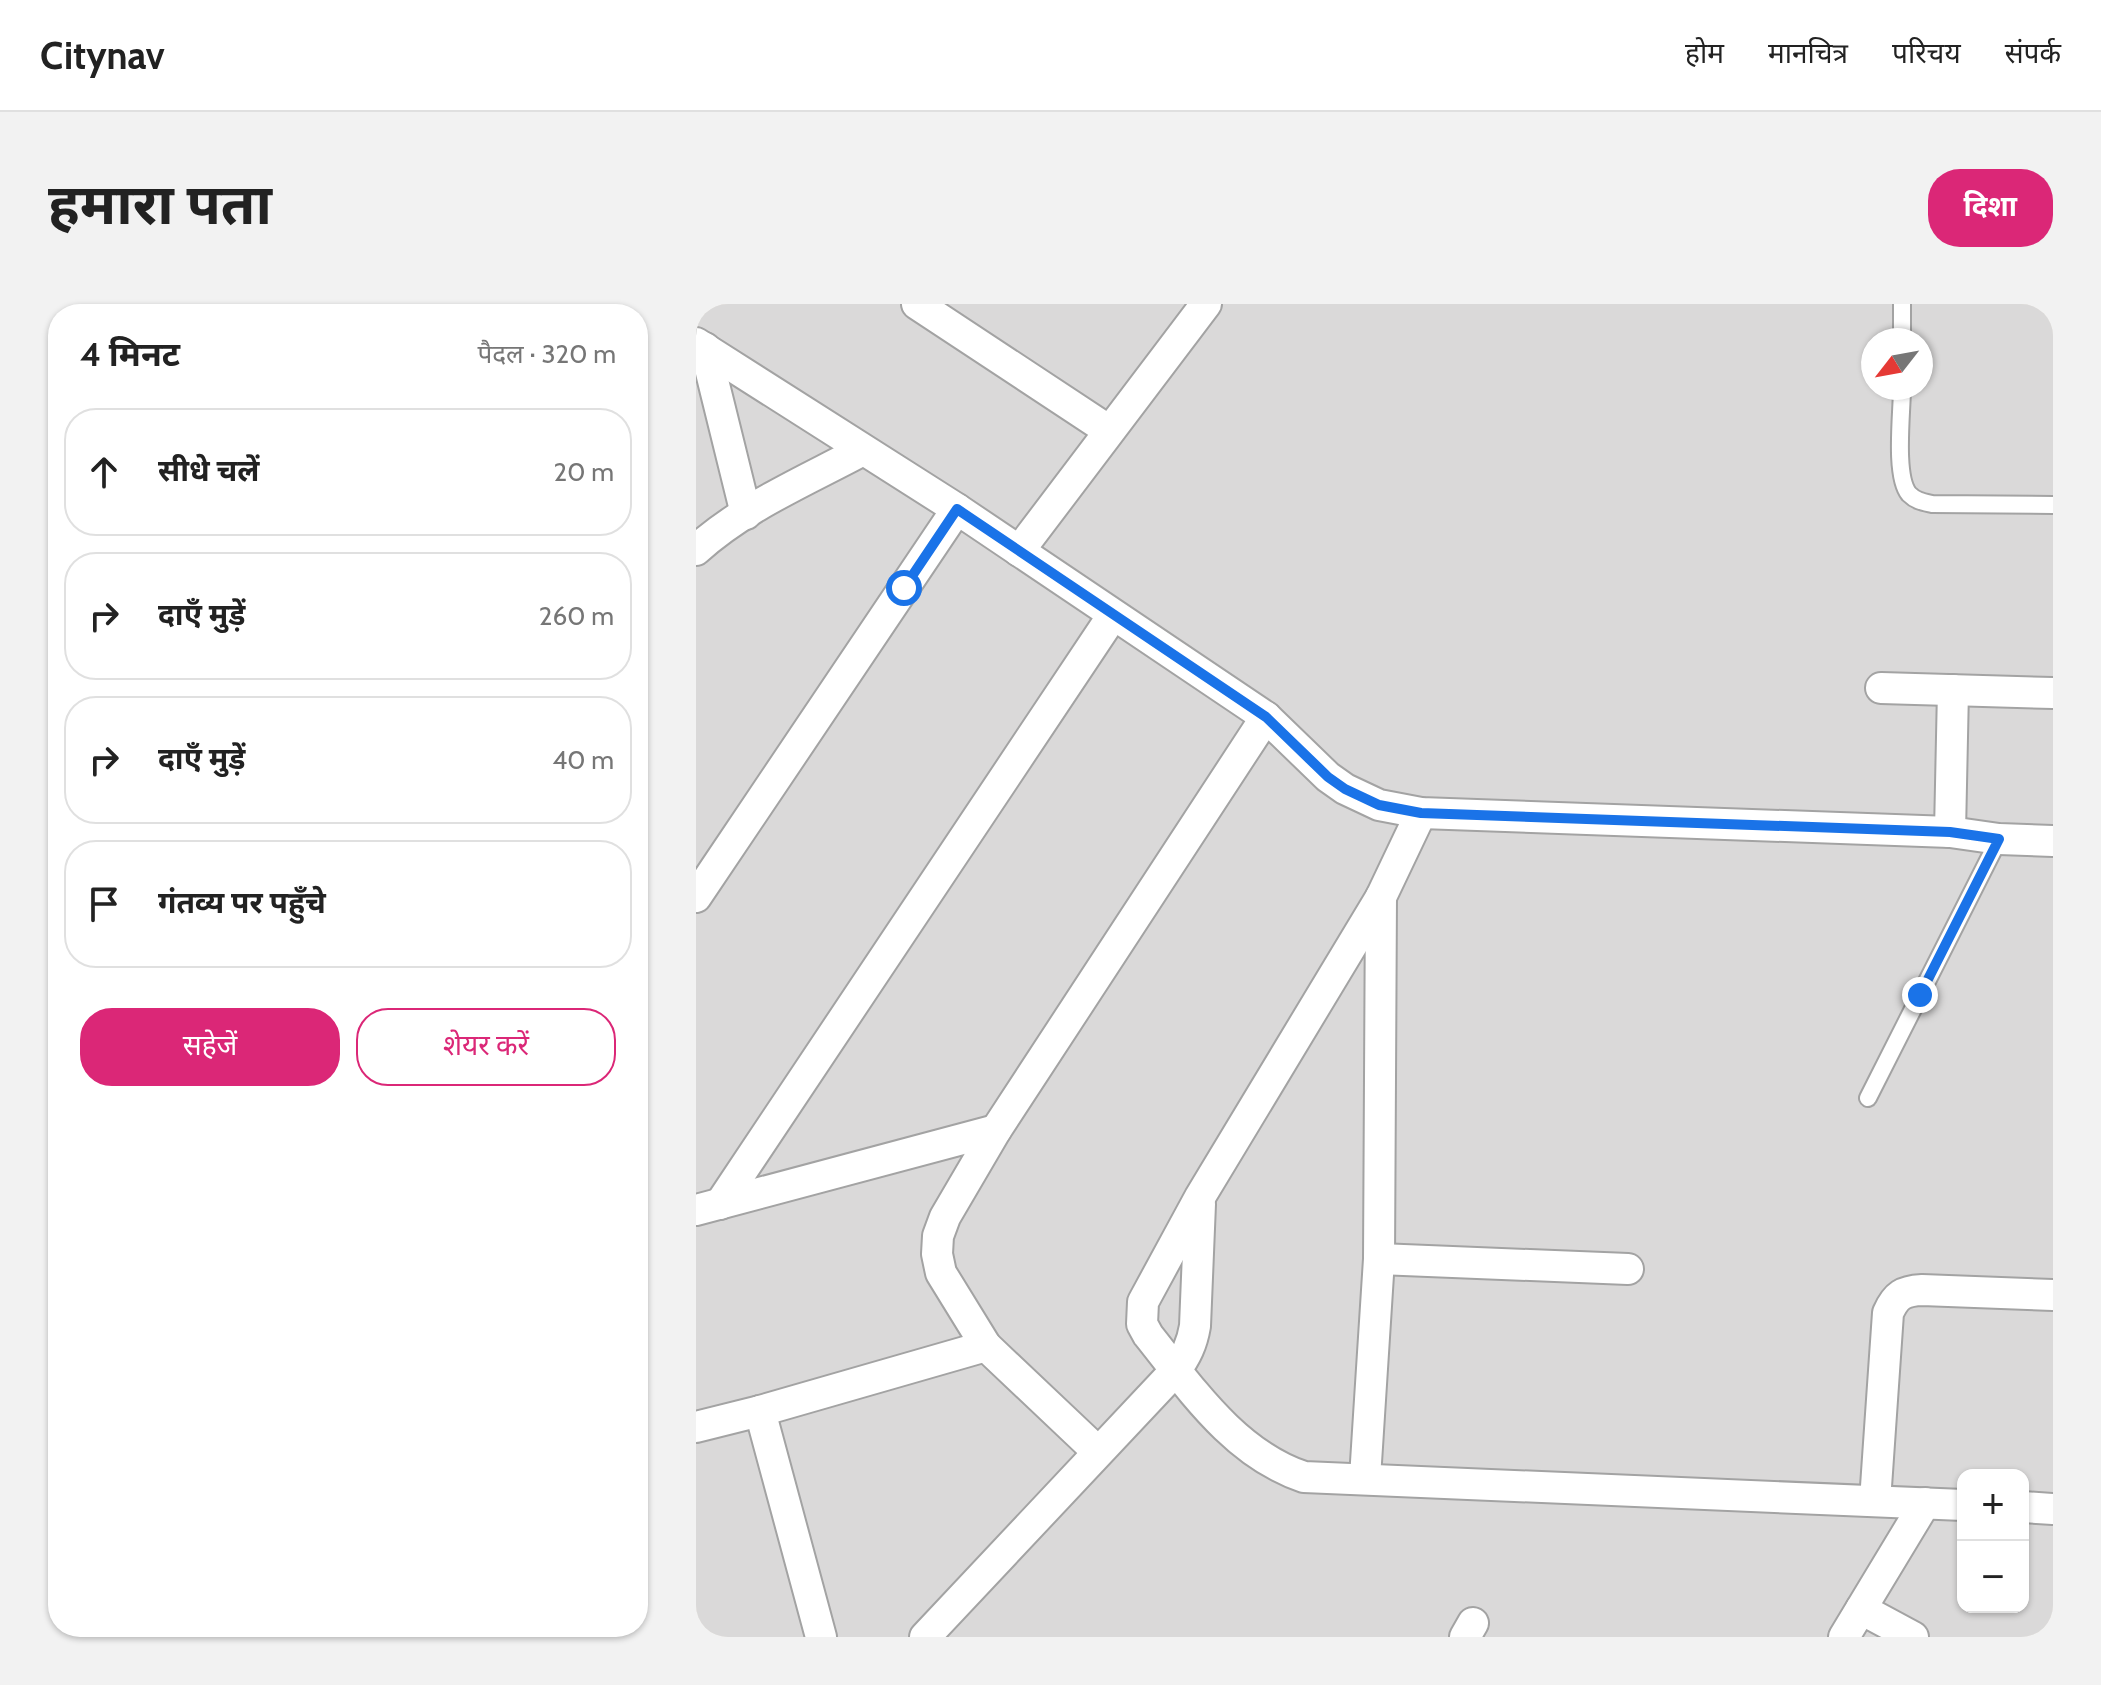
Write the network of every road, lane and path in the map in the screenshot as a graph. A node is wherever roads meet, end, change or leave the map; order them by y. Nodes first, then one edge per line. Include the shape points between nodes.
1 (917, 304) edge
2 (1206, 304) edge
3 (1902, 304) edge
4 (1902, 328) edge
5 (700, 346) edge
6 (1902, 400) edge
7 (1108, 430) junction
8 (863, 450) junction
9 (2053, 505) edge
10 (957, 509) junction
11 (746, 514) junction
12 (696, 550) edge
13 (1019, 551) junction
14 (1113, 615) junction
15 (1881, 688) dead end
16 (1953, 690) junction
17 (2053, 693) edge
18 (1266, 717) junction
19 (1421, 813) junction
20 (1950, 832) junction
21 (1999, 839) junction
22 (2053, 841) edge
23 (696, 897) edge
24 (1381, 897) junction
25 (1868, 1098) dead end
26 (996, 1130) junction
27 (1200, 1197) junction
28 (708, 1207) edge
29 (1379, 1259) junction
30 (1628, 1269) dead end
31 (2053, 1295) edge
32 (986, 1346) junction
33 (1176, 1370) junction
34 (760, 1411) junction
35 (696, 1427) edge
36 (1098, 1452) junction
37 (1365, 1478) junction
38 (1875, 1501) junction
39 (1925, 1503) junction
40 (1957, 1505) edge
41 (2029, 1507) edge
42 (2053, 1509) edge
43 (1861, 1609) junction
44 (821, 1637) edge
45 (925, 1637) edge
46 (1844, 1637) edge
47 (1913, 1637) edge

1 - 7 street
2 - 7 street
3 - 4 lane
5 - 8 street
5 - 11 street
6 - 9 lane via 1902,475 1907,492 1917,501
7 - 13 street
8 - 10 street
8 - 11 street
10 - 13 street
10 - 23 street
11 - 12 street
13 - 14 street
14 - 18 street
14 - 28 street
15 - 16 street
16 - 17 street
16 - 20 street
18 - 19 street via 1345,789 1379,805
18 - 26 street
19 - 20 street
19 - 24 street
20 - 21 street
21 - 22 street
21 - 25 lane
24 - 27 street
24 - 29 street
26 - 28 street
26 - 32 street via 945,1217 937,1254 941,1273
27 - 33 street via 1195,1326 1192,1344
27 - 33 street via 1143,1302 1141,1315 1148,1335
29 - 30 street
29 - 37 street
31 - 38 street via 1922,1290 1904,1291 1893,1300
32 - 34 street
32 - 36 street
33 - 36 street
33 - 37 street via 1219,1420 1278,1468 1304,1477
34 - 35 street
34 - 44 street
36 - 45 street
37 - 38 street
38 - 39 street
39 - 40 street
39 - 43 street
41 - 42 street
43 - 46 street
43 - 47 street

